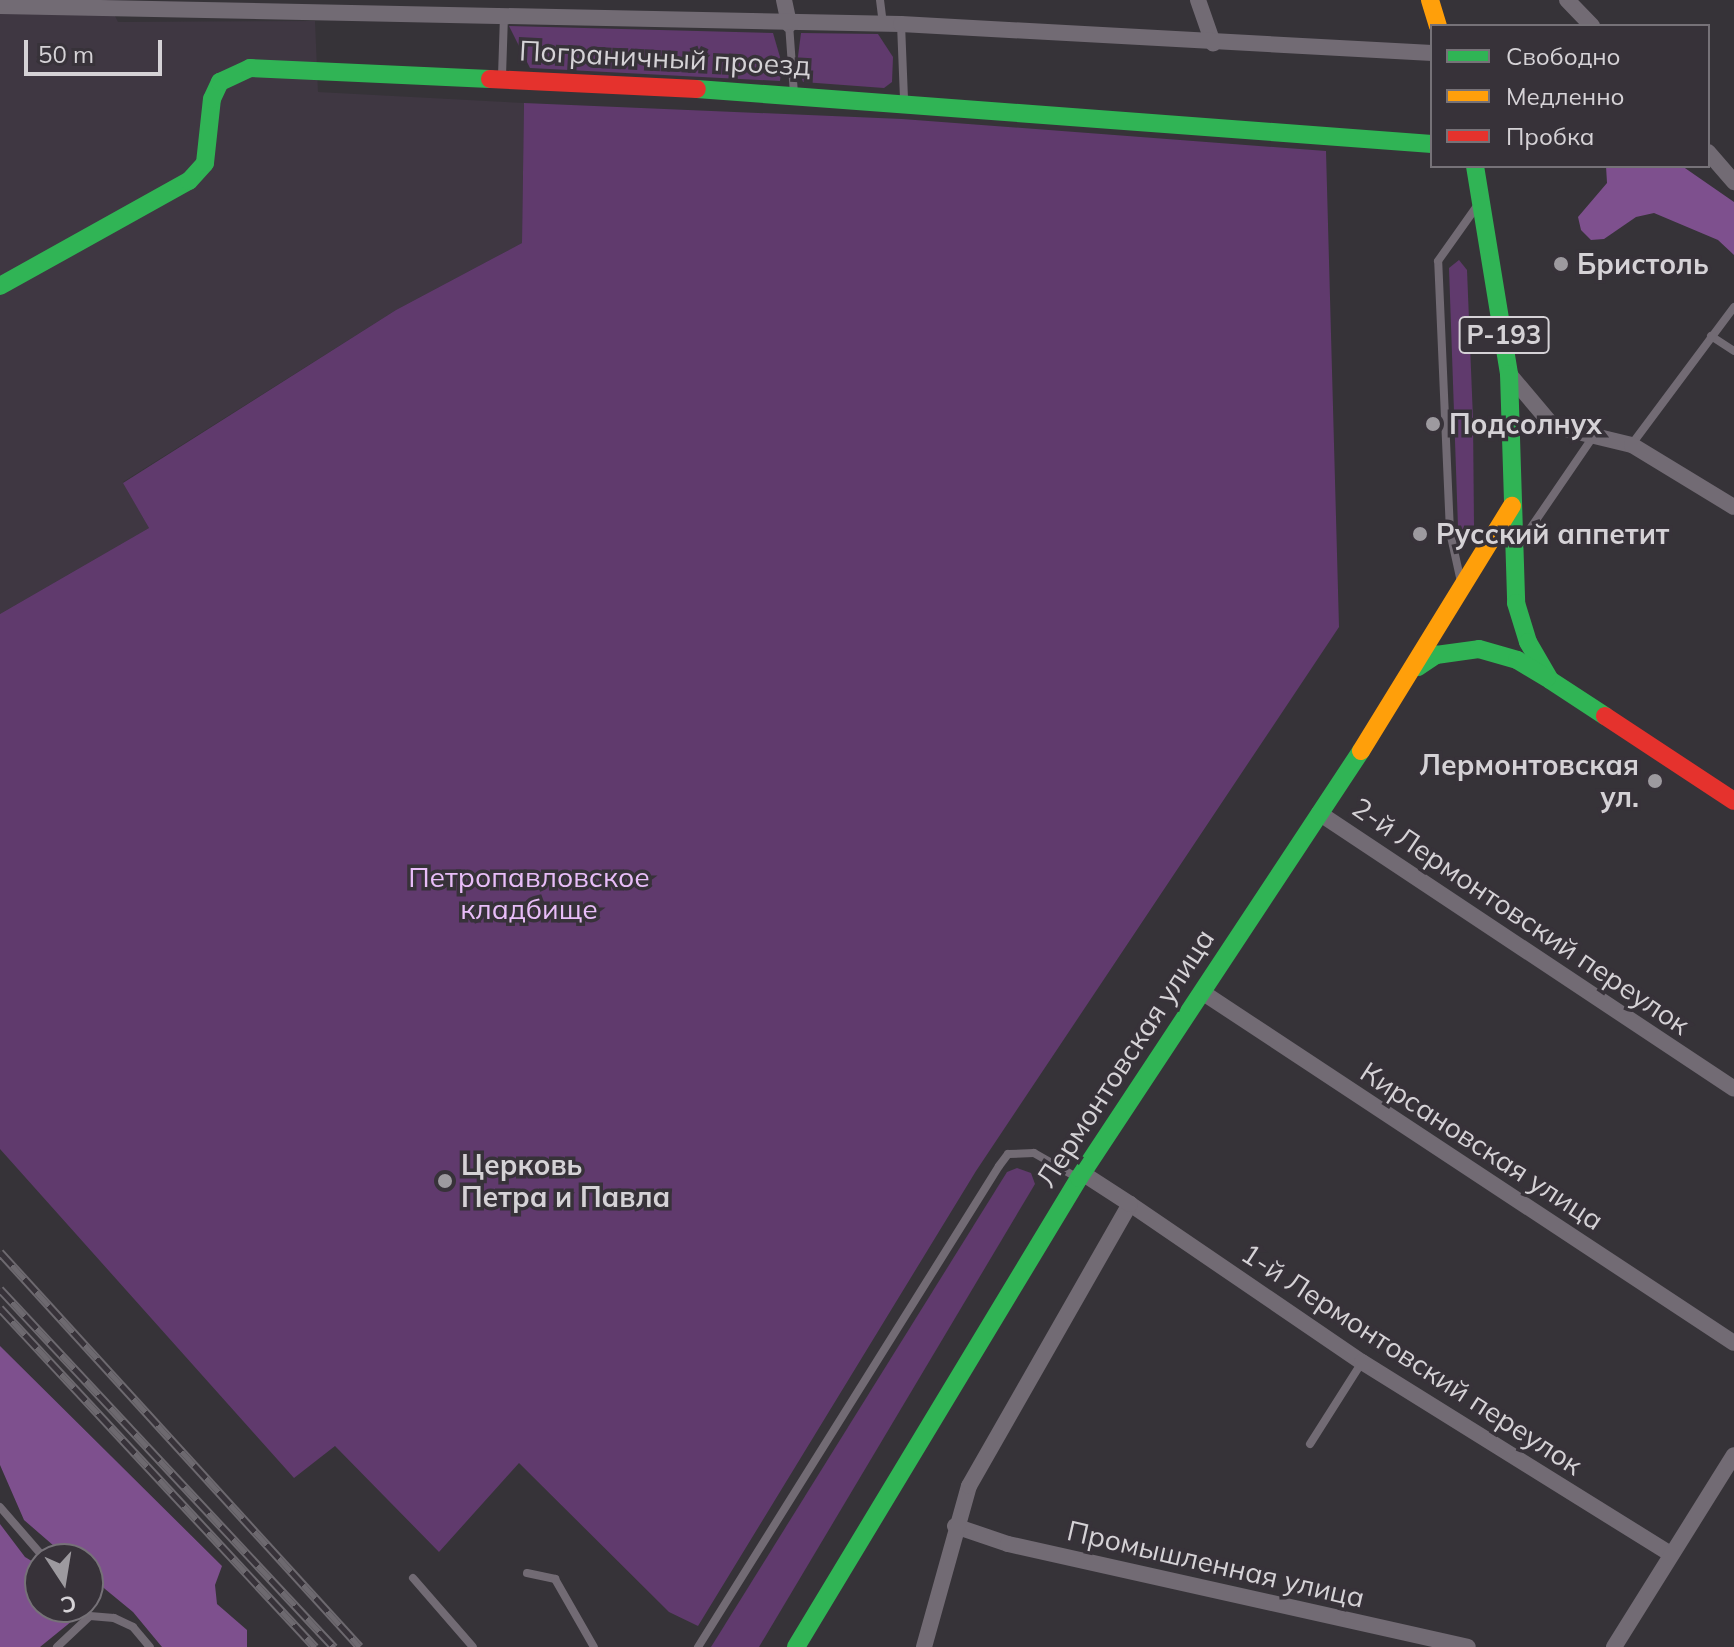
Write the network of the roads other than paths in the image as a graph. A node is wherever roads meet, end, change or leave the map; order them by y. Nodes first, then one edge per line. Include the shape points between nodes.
1 (784, 0) edge
2 (880, 0) edge
3 (1198, 0) edge
4 (1430, 0) edge
5 (1567, 0) edge
6 (0, 6) edge
7 (504, 15) junction
8 (789, 24) junction
9 (883, 24) junction
10 (901, 24) junction
11 (1437, 24) edge
12 (1590, 24) edge
13 (1213, 43) junction
14 (1430, 53) edge
15 (502, 76) junction
16 (794, 93) junction
17 (904, 100) junction
18 (1430, 144) edge
19 (1710, 154) edge
20 (1475, 168) edge
21 (1734, 182) edge
22 (1482, 199) junction
23 (0, 286) edge
24 (1734, 307) edge
25 (1711, 336) junction
26 (1734, 351) edge
27 (1509, 374) junction
28 (1595, 434) junction
29 (1632, 445) junction
30 (1512, 506) junction
31 (1734, 507) edge
32 (1512, 555) junction
33 (1464, 591) junction
34 (1416, 668) junction
35 (1550, 680) junction
36 (1734, 801) edge
37 (1319, 813) junction
38 (1202, 992) junction
39 (1734, 1089) edge
40 (1080, 1176) junction
41 (1130, 1204) junction
42 (1734, 1343) edge
43 (1362, 1362) junction
44 (1310, 1444) dead end
45 (1734, 1455) edge
46 (0, 1507) edge
47 (955, 1526) junction
48 (31, 1543) edge
49 (1669, 1553) junction
50 (527, 1573) dead end
51 (413, 1578) dead end
52 (104, 1617) edge
53 (83, 1623) edge
54 (57, 1647) edge
55 (150, 1647) edge
56 (473, 1647) edge
57 (594, 1647) edge
58 (698, 1647) edge
59 (796, 1647) edge
60 (924, 1647) edge
61 (1468, 1647) edge
62 (1614, 1647) edge

1 - 8 street
2 - 9 lane
3 - 13 street
4 - 11 main road
5 - 12 street
6 - 7 street
7 - 8 street
7 - 15 lane
8 - 9 street
8 - 16 lane
9 - 10 street
10 - 13 street
10 - 17 lane
13 - 14 street
15 - 16 main road, Пограничный проезд
15 - 23 main road, Пограничный проезд via 250,68 220,82 212,99 205,163 189,181
16 - 17 main road, Пограничный проезд
17 - 18 main road, Пограничный проезд
19 - 21 street
20 - 22 main road, Р-193
22 - 27 main road, Р-193
22 - 33 lane via 1438,261 1450,532
24 - 25 lane
25 - 26 lane
25 - 29 lane
27 - 28 street via 1553,426
27 - 30 main road, Р-193
28 - 29 street
28 - 32 lane
29 - 31 street
30 - 32 main road
30 - 33 main road, Лермонтовская улица
32 - 35 main road via 1516,603 1528,642
33 - 34 main road, Лермонтовская улица
34 - 35 main road via 1436,655 1479,649 1517,660
34 - 37 main road, Лермонтовская улица
35 - 36 main road
37 - 38 main road, Лермонтовская улица
37 - 39 street, 2-й Лермонтовский переулок
38 - 40 main road, Лермонтовская улица
38 - 42 street, Кирсановская улица
40 - 41 street, 1-й Лермонтовский переулок
40 - 58 lane via 1034,1153 1008,1154
40 - 59 main road, Лермонтовская улица
41 - 43 street, 1-й Лермонтовский переулок
41 - 47 street via 969,1486
43 - 44 lane
43 - 49 street, 1-й Лермонтовский переулок
45 - 49 street
46 - 48 lane
47 - 60 street
47 - 61 street, Промышленная улица via 1008,1544
49 - 62 street
50 - 57 lane via 555,1579
51 - 56 lane
52 - 55 lane via 133,1627
53 - 54 lane

